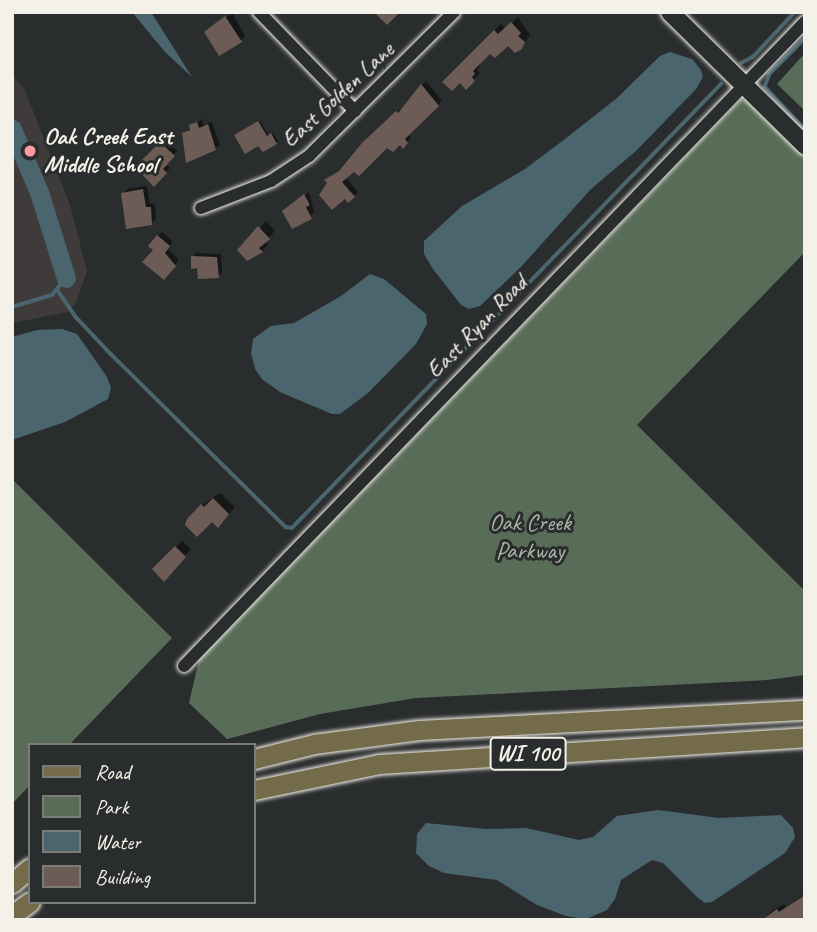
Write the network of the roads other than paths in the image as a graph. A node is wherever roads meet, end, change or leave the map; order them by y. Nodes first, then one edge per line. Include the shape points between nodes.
1 (259, 12) edge
2 (454, 12) edge
3 (670, 12) edge
4 (805, 22) edge
5 (744, 85) junction
6 (355, 111) junction
7 (805, 145) edge
8 (201, 208) dead end
9 (184, 666) dead end
10 (805, 710) edge
11 (805, 737) edge
12 (256, 758) edge
13 (256, 790) edge
14 (28, 863) edge
15 (28, 870) edge
16 (12, 874) edge
17 (12, 883) edge
18 (28, 903) edge
19 (12, 915) edge

1 - 6 street
2 - 6 street, East Golden Lane
3 - 5 street
4 - 5 street, East Ryan Road
5 - 7 street
5 - 9 street, East Ryan Road
6 - 8 street, East Golden Lane via 309,156 271,181
10 - 12 main road, WI 100 via 419,730 314,744
11 - 13 main road, WI 100 via 379,764
14 - 16 main road
15 - 17 main road
18 - 19 main road

